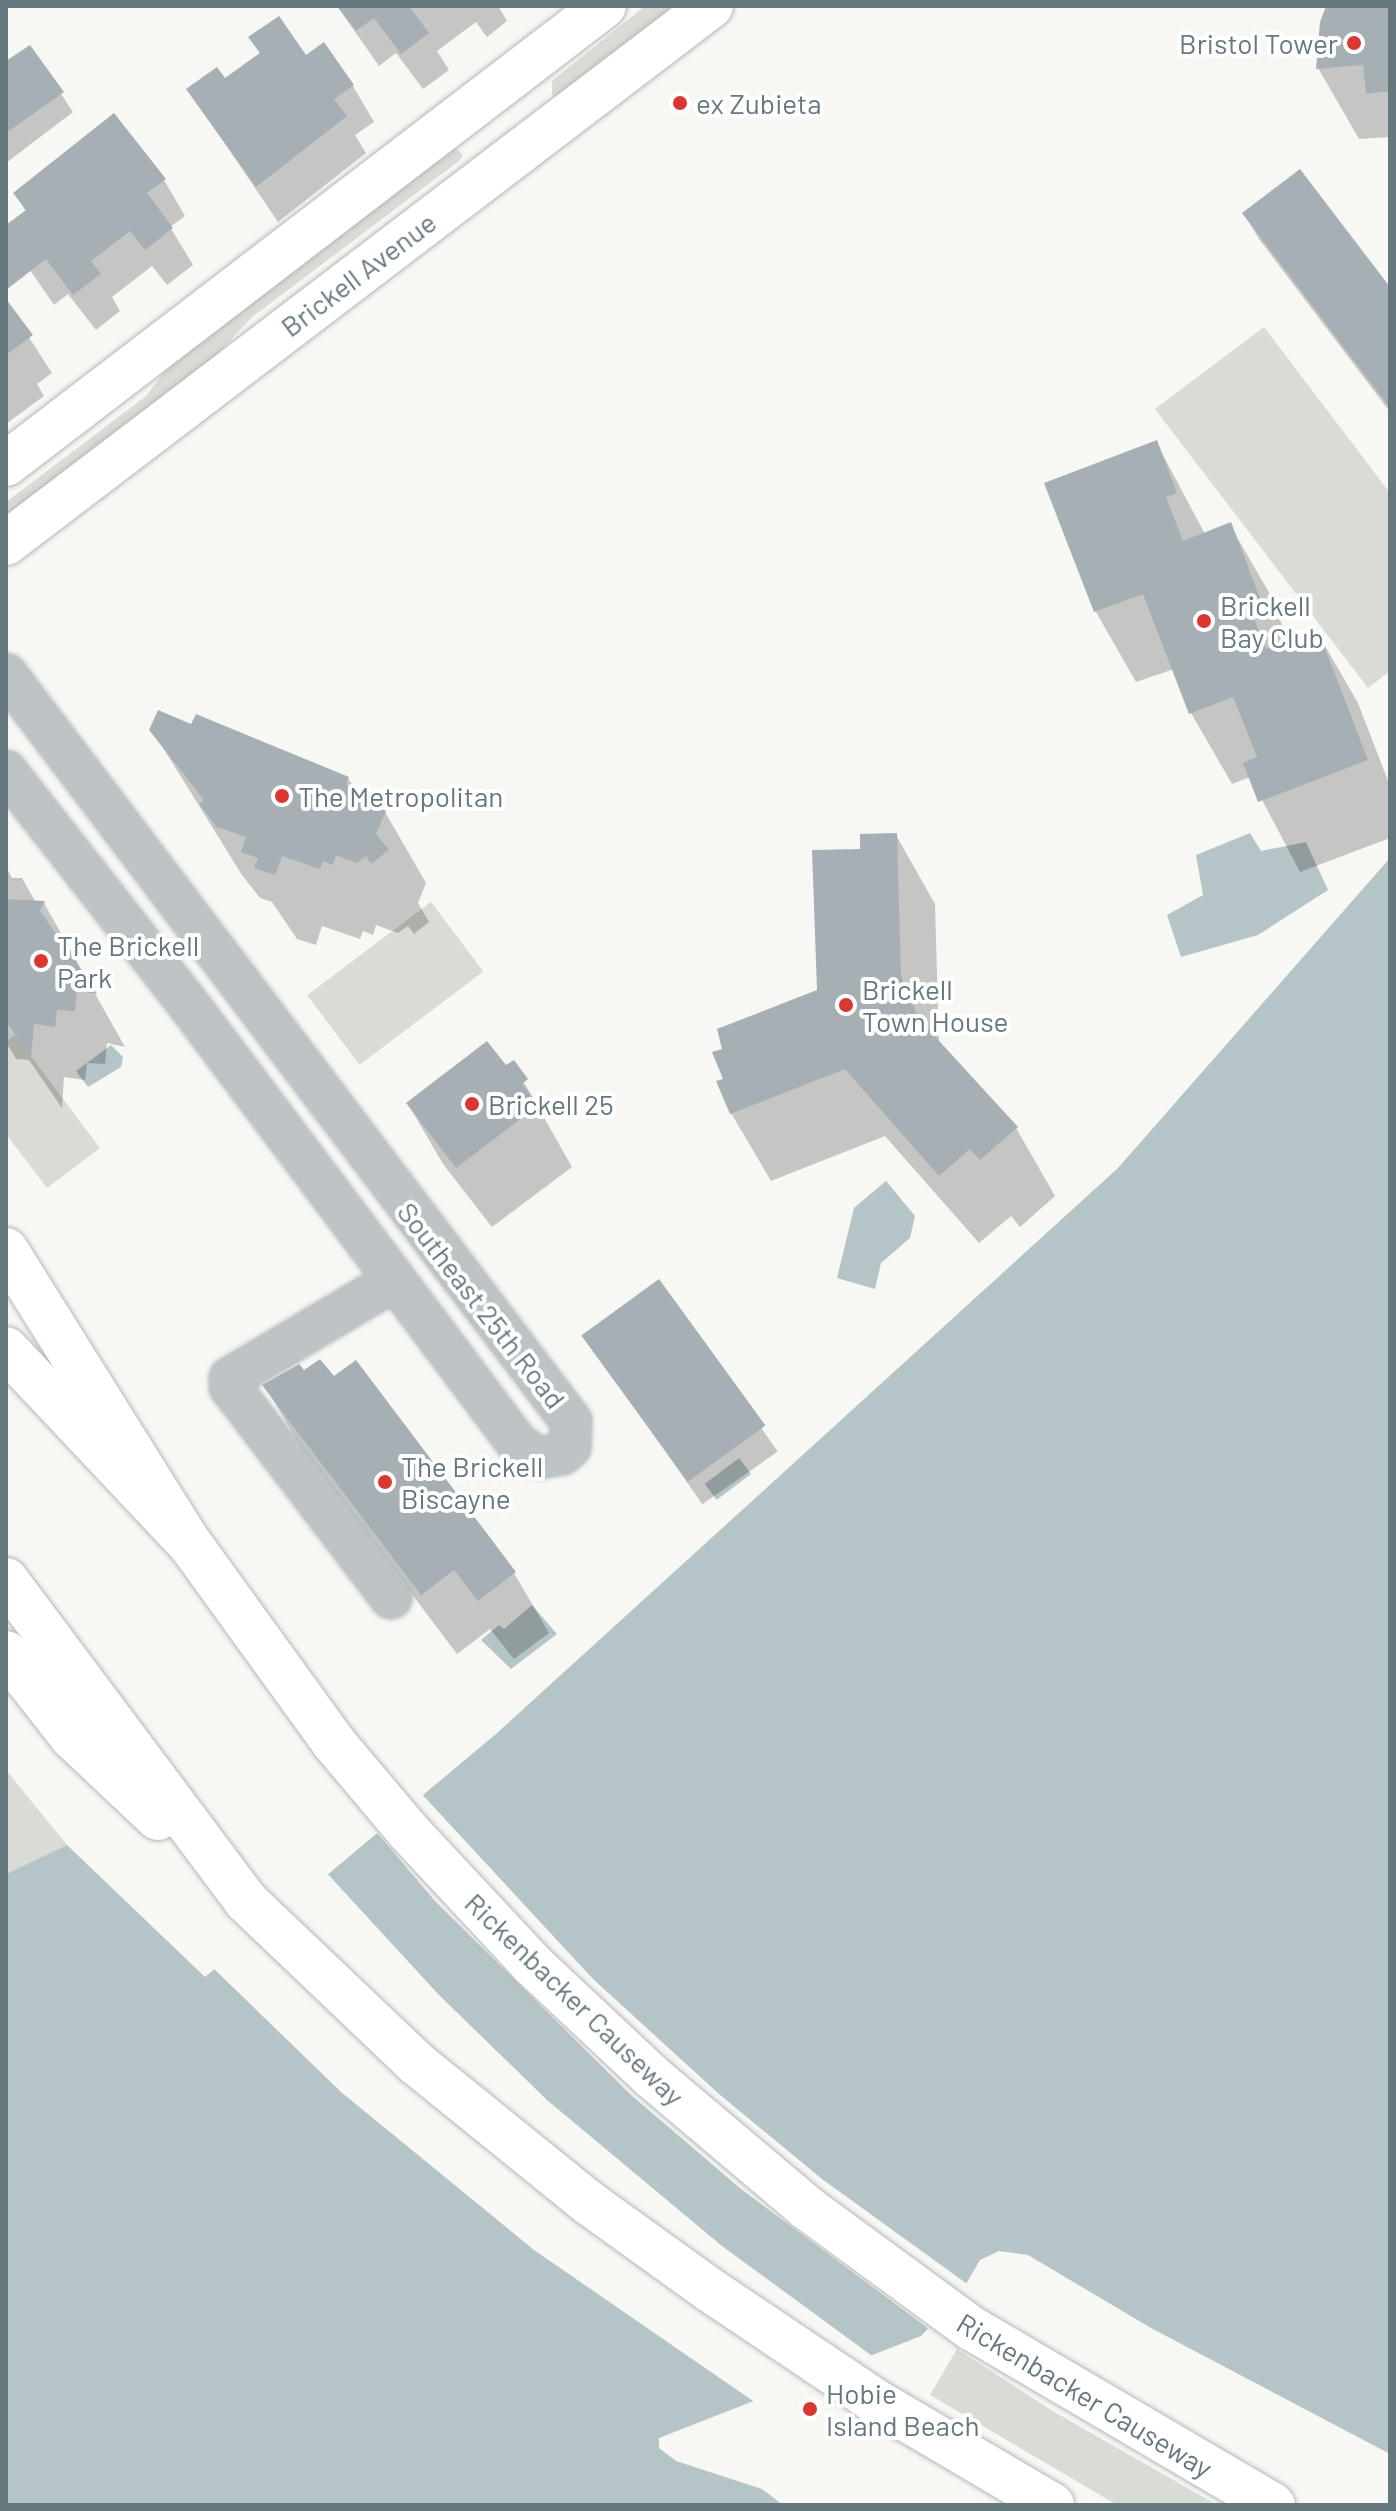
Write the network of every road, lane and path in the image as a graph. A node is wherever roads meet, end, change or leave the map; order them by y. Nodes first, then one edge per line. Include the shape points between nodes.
1 (604, 6) edge
2 (711, 6) edge
3 (484, 97) junction
4 (524, 148) junction
5 (6, 464) edge
6 (6, 543) edge
7 (6, 674) edge
8 (55, 741) junction
9 (8, 773) edge
10 (234, 979) junction
11 (192, 1009) junction
12 (410, 1214) junction
13 (368, 1244) junction
14 (6, 1250) edge
15 (395, 1280) junction
16 (6, 1349) edge
17 (190, 1544) junction
18 (6, 1580) edge
19 (391, 1598) dead end
20 (6, 1653) edge
21 (246, 1901) junction
22 (1052, 2505) edge
23 (1273, 2505) edge

1 - 3 main road
2 - 4 main road, Brickell Avenue
3 - 4 main road
3 - 5 main road
4 - 6 main road, Brickell Avenue
7 - 8 street, Southeast 25th Road
8 - 9 street
8 - 10 street, Southeast 25th Road
9 - 11 street, Southeast 25th Road
10 - 11 street
10 - 12 street, Southeast 25th Road
11 - 13 street, Southeast 25th Road
12 - 13 street
12 - 15 street, Southeast 25th Road via 571,1421 570,1447 549,1458 528,1454
13 - 15 street, Southeast 25th Road
14 - 17 main road
15 - 19 street via 230,1378 230,1387
16 - 17 main road, Rickenbacker Causeway
17 - 23 main road, Rickenbacker Causeway via 371,1788 533,1965 651,2076 807,2208 971,2328
18 - 21 main road
20 - 21 main road via 72,1737
21 - 22 main road via 355,2008 515,2145 689,2276 910,2422

